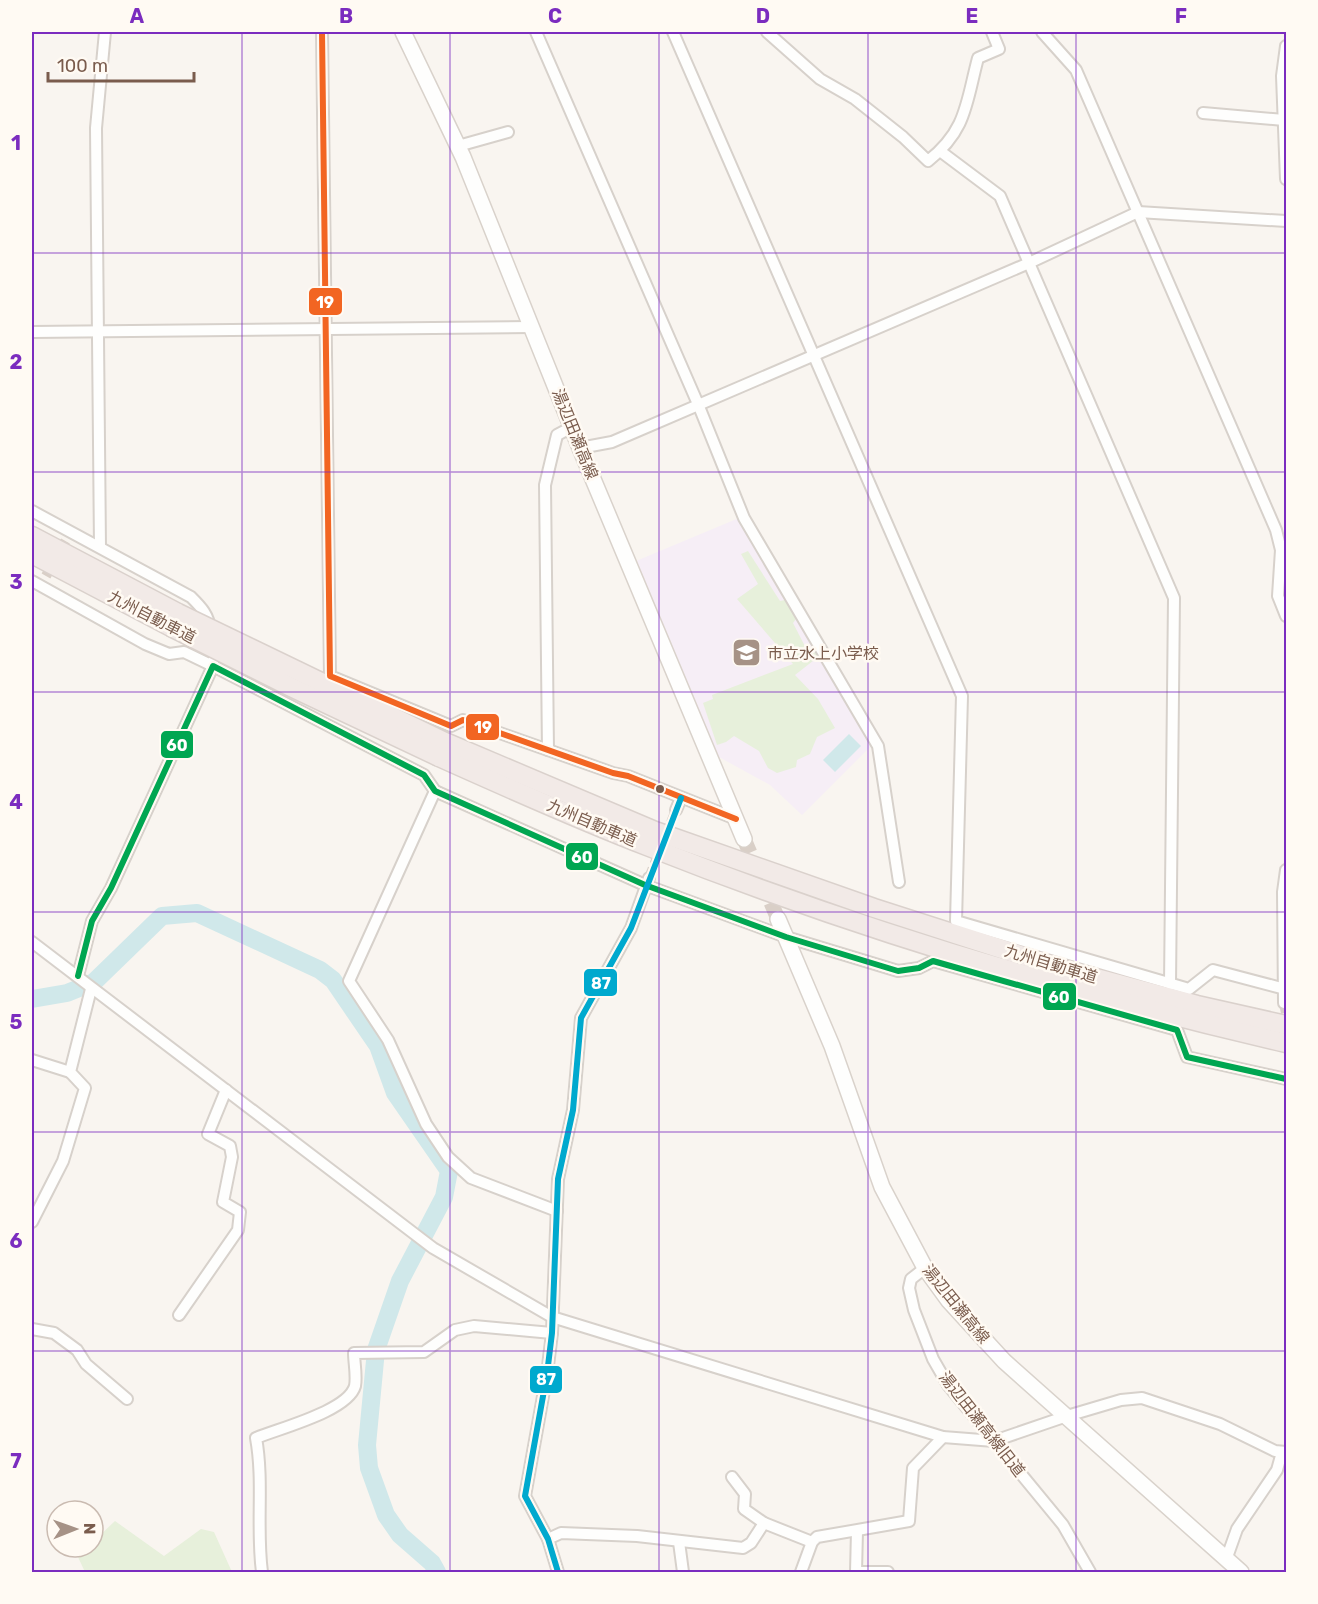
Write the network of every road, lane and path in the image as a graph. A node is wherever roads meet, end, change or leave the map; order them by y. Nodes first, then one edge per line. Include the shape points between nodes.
1 (105, 32) edge
2 (322, 32) edge
3 (403, 32) edge
4 (536, 32) edge
5 (673, 32) edge
6 (767, 32) edge
7 (992, 32) edge
8 (1042, 32) edge
9 (1287, 46) edge
10 (1285, 105) edge
11 (1203, 113) dead end
12 (1284, 120) junction
13 (508, 132) dead end
14 (458, 146) junction
15 (940, 152) junction
16 (1287, 179) edge
17 (1138, 212) junction
18 (1287, 221) edge
19 (1029, 262) junction
20 (325, 327) junction
21 (531, 327) junction
22 (98, 331) junction
23 (32, 332) edge
24 (813, 355) junction
25 (698, 404) junction
26 (572, 427) junction
27 (580, 448) junction
28 (32, 511) edge
29 (32, 536) edge
30 (100, 547) junction
31 (32, 554) edge
32 (39, 581) edge
33 (1287, 616) edge
34 (175, 620) junction
35 (213, 666) junction
36 (442, 749) junction
37 (548, 750) junction
38 (435, 791) junction
39 (681, 798) junction
40 (676, 810) tunnel mouth
41 (736, 819) junction
42 (744, 839) tunnel mouth
43 (1287, 870) edge
44 (647, 882) junction
45 (899, 882) dead end
46 (778, 919) tunnel mouth
47 (786, 937) junction
48 (32, 942) edge
49 (78, 976) junction
50 (1170, 984) junction
51 (92, 989) junction
52 (1285, 989) junction
53 (1284, 1003) dead end
54 (1194, 1013) junction
55 (1287, 1025) edge
56 (1287, 1043) edge
57 (32, 1060) edge
58 (70, 1072) junction
59 (1287, 1079) edge
60 (226, 1090) junction
61 (557, 1211) junction
62 (32, 1222) edge
63 (925, 1268) junction
64 (179, 1315) dead end
65 (552, 1317) junction
66 (32, 1329) edge
67 (552, 1333) junction
68 (127, 1399) dead end
69 (1066, 1416) junction
70 (942, 1437) junction
71 (994, 1441) junction
72 (1284, 1452) edge
73 (732, 1477) dead end
74 (764, 1523) junction
75 (857, 1531) junction
76 (548, 1539) junction
77 (680, 1542) junction
78 (812, 1542) junction
79 (1226, 1560) junction
80 (262, 1572) edge
81 (558, 1572) edge
82 (683, 1572) edge
83 (801, 1572) edge
84 (888, 1572) edge
85 (1090, 1572) edge
86 (1240, 1572) edge

1 - 22 street via 96,128
2 - 20 street
3 - 14 main road, 湯辺田瀬高線
4 - 25 street
5 - 24 street
6 - 15 street via 820,79 855,99 903,137 927,162
7 - 15 street via 999,48 978,58 965,116 954,138
8 - 17 street via 1076,69
9 - 10 street via 1282,76
10 - 12 street
11 - 12 street
12 - 16 street
13 - 14 street
14 - 21 main road, 湯辺田瀬高線
15 - 19 street via 1000,196
17 - 18 street
17 - 19 street
17 - 33 street via 1281,543 1278,596
19 - 24 street
19 - 50 street via 1174,598
20 - 21 street
20 - 22 street
20 - 37 street via 330,676 451,726 463,720
21 - 26 main road, 湯辺田瀬高線
22 - 23 street
22 - 30 street
24 - 25 street
24 - 50 street via 962,696 956,921
25 - 27 street via 612,442
25 - 45 street via 744,518 878,746
26 - 27 main road, 湯辺田瀬高線
26 - 37 street via 557,435 545,485
27 - 41 main road, 湯辺田瀬高線
28 - 30 street via 69,536
29 - 34 highway, 九州自動車道
30 - 35 street via 191,597 203,609 209,621
31 - 34 highway, 九州自動車道
32 - 35 street via 145,644 169,654 184,652
34 - 36 highway, 九州自動車道, bridge
35 - 38 street via 424,775
35 - 49 street via 111,888 92,921
36 - 54 highway, 九州自動車道 via 655,831 874,908
36 - 54 highway, 九州自動車道 via 648,847 867,925 1066,987
37 - 39 street
38 - 44 street
38 - 61 street via 349,981 387,1040 426,1124 448,1157 471,1178
39 - 40 street
39 - 41 street
41 - 42 main road, 湯辺田瀬高線
43 - 52 street via 1283,892
44 - 47 street
44 - 61 street via 631,928 581,1018 573,1110 558,1179
46 - 47 main road, 湯辺田瀬高線
47 - 59 street via 898,972 933,961 1178,1030 1187,1057
47 - 63 main road, 湯辺田瀬高線 via 832,1046 882,1187
48 - 49 street
49 - 51 street
50 - 52 street via 1189,989 1213,970
51 - 58 street
51 - 60 street
52 - 53 street
54 - 55 highway, 九州自動車道
54 - 56 highway, 九州自動車道
57 - 58 street
58 - 62 street via 85,1088 63,1161
60 - 64 street via 208,1134 230,1146 232,1156 223,1202 240,1212 238,1230
60 - 65 street via 433,1248
61 - 65 street
63 - 69 main road, 湯辺田瀬高線 via 979,1335
63 - 71 street, 湯辺田瀬高線旧道 via 911,1279 909,1288 925,1342 948,1385
65 - 67 street
65 - 70 street
66 - 68 street via 54,1333
67 - 76 street via 525,1496
67 - 80 street via 474,1326 455,1330 424,1352 354,1353 355,1386 346,1399 333,1408 256,1438 260,1458
69 - 71 street
69 - 72 street via 1142,1398 1220,1424
69 - 79 main road, 湯辺田瀬高線
70 - 71 street
70 - 75 street via 913,1468 909,1521
71 - 85 street, 湯辺田瀬高線旧道 via 1063,1525
72 - 79 street via 1277,1470 1237,1529
73 - 74 street via 745,1494 744,1509
74 - 77 street via 743,1548
74 - 78 street
75 - 78 street via 817,1537
75 - 84 street via 856,1572
76 - 77 street via 561,1533
76 - 81 street
77 - 82 street
78 - 83 street
79 - 86 main road, 湯辺田瀬高線

